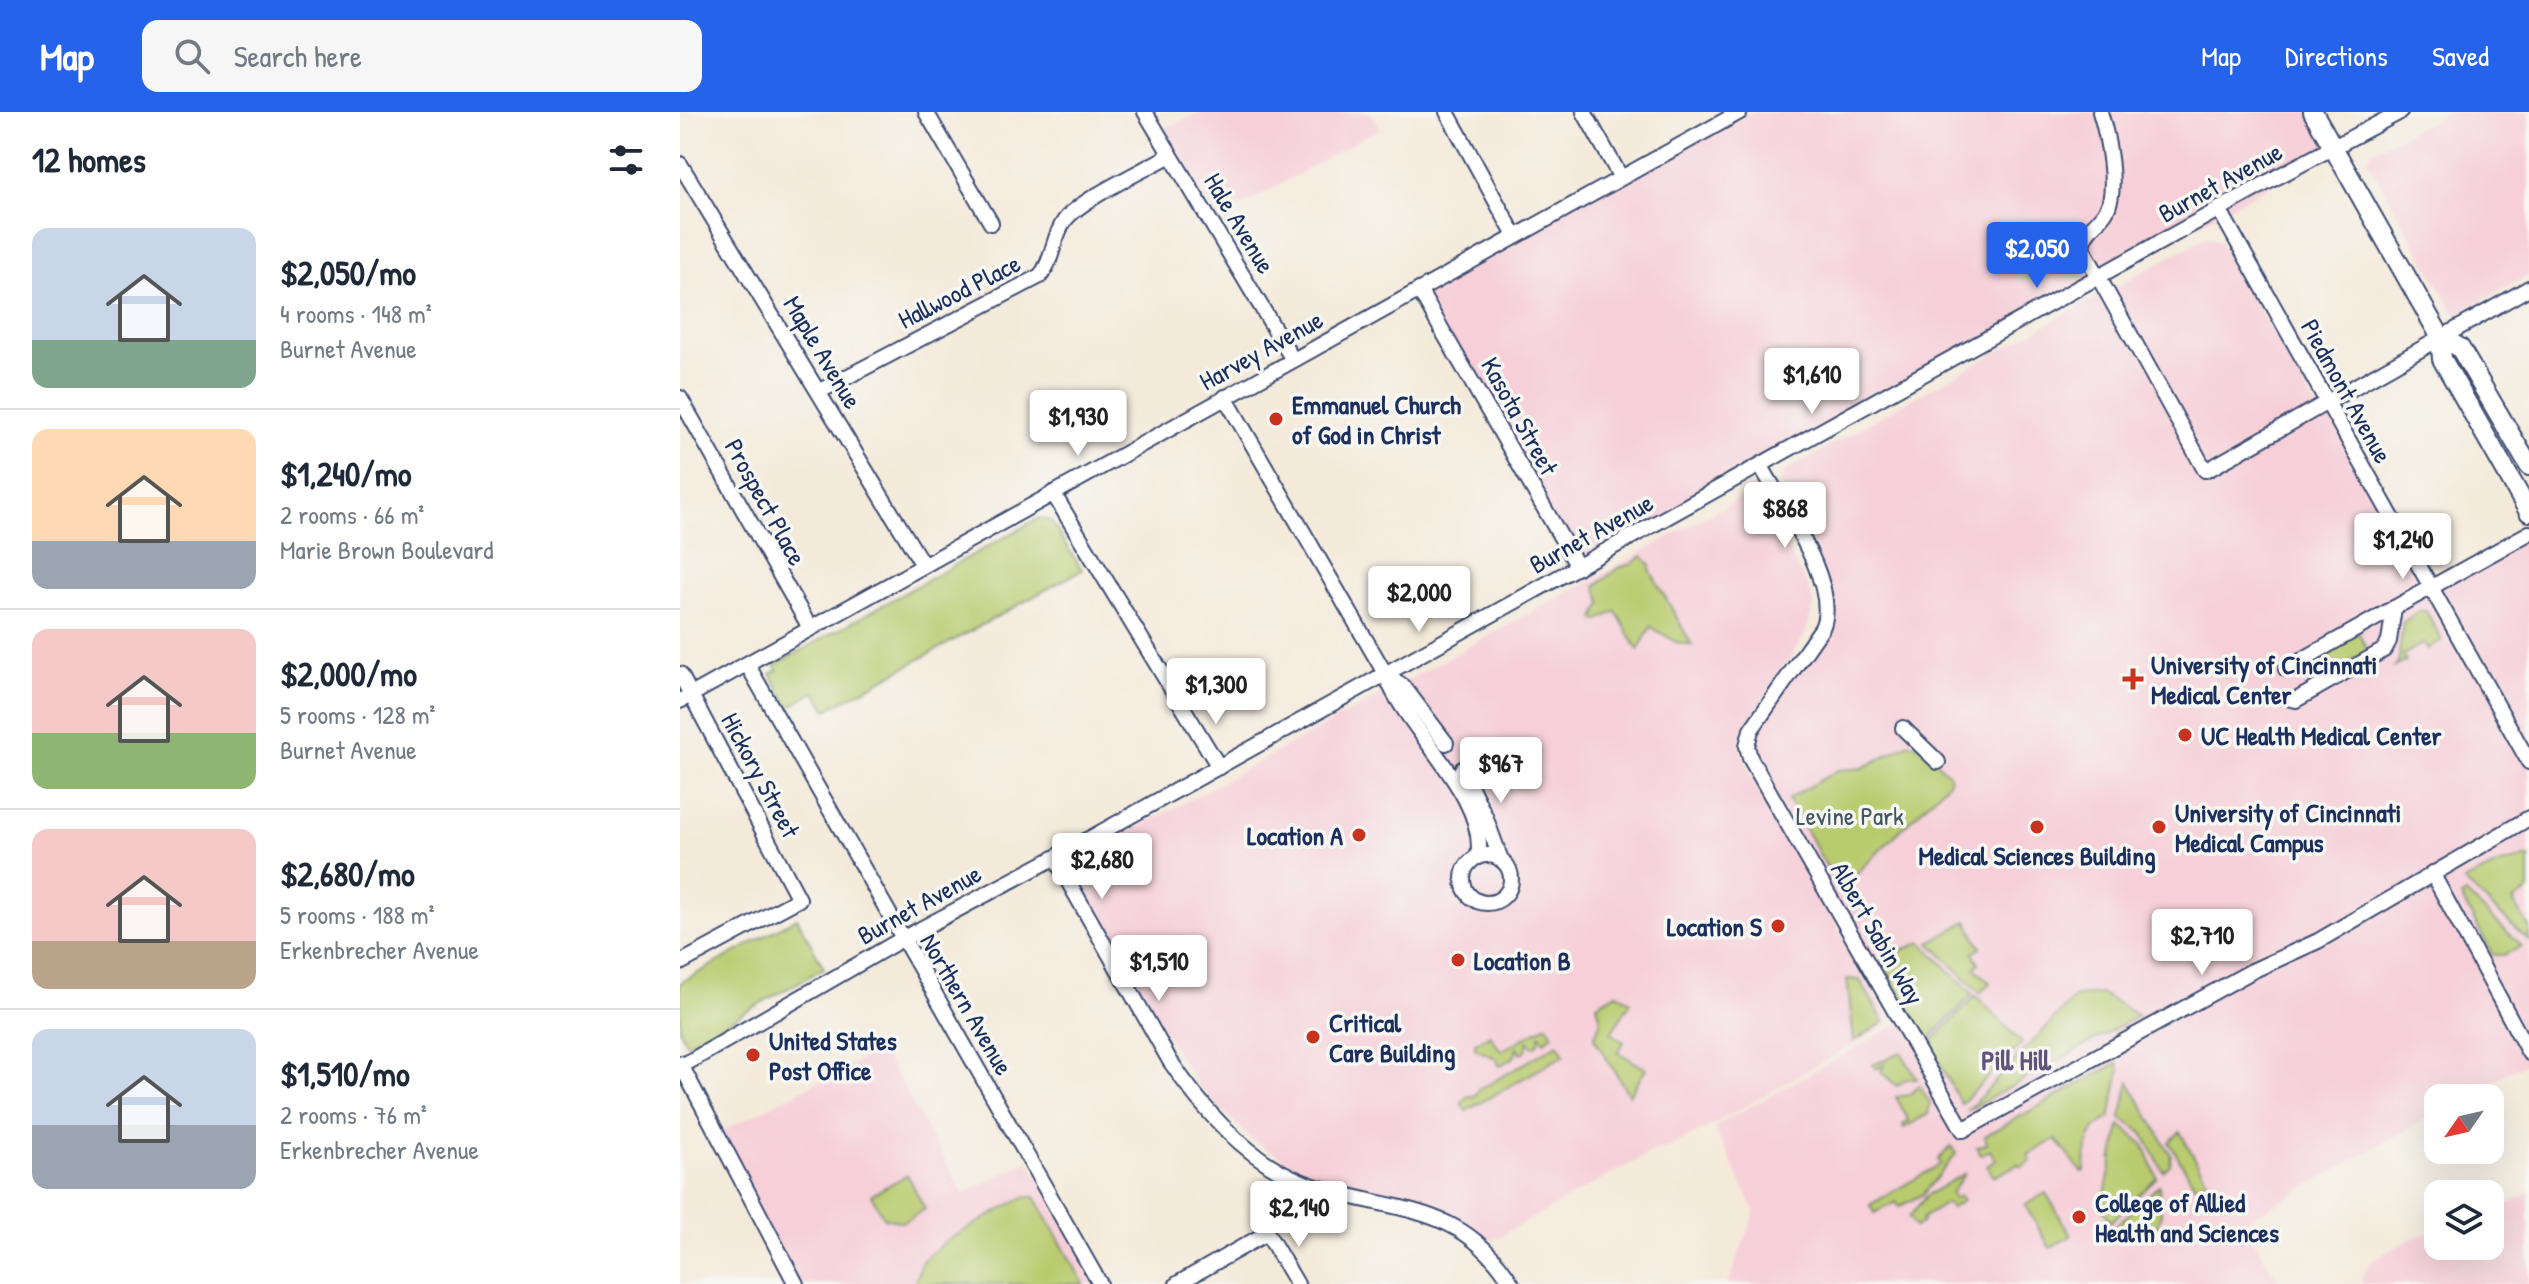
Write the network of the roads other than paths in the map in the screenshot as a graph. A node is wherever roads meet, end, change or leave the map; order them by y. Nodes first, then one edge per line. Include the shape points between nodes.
1 (926, 112) edge
2 (1145, 112) edge
3 (1447, 112) edge
4 (1584, 112) edge
5 (1740, 112) edge
6 (2100, 112) edge
7 (2313, 112) edge
8 (2400, 112) edge
9 (2335, 149) junction
10 (1170, 155) junction
11 (680, 164) edge
12 (1620, 176) junction
13 (2219, 209) junction
14 (991, 223) dead end
15 (1515, 236) junction
16 (2097, 278) junction
17 (2529, 288) edge
18 (1419, 290) junction
19 (2440, 336) junction
20 (1293, 360) junction
21 (820, 391) junction
22 (1225, 397) junction
23 (680, 398) edge
24 (2324, 401) junction
25 (1761, 466) junction
26 (2529, 466) edge
27 (1053, 493) junction
28 (2529, 512) edge
29 (2529, 533) edge
30 (923, 565) junction
31 (1578, 567) junction
32 (2431, 587) junction
33 (2394, 608) junction
34 (810, 628) junction
35 (747, 664) junction
36 (2286, 669) dead end
37 (680, 674) edge
38 (1386, 675) junction
39 (686, 698) edge
40 (2291, 699) dead end
41 (1903, 728) dead end
42 (1446, 743) dead end
43 (1938, 762) dead end
44 (2529, 762) edge
45 (1219, 767) junction
46 (1462, 769) dead end
47 (2529, 818) edge
48 (1478, 857) junction
49 (1055, 858) junction
50 (1501, 860) junction
51 (2432, 873) junction
52 (902, 939) junction
53 (680, 963) edge
54 (2529, 1053) edge
55 (681, 1065) edge
56 (796, 1284) edge
57 (1100, 1284) edge
58 (1177, 1284) edge
59 (1297, 1284) edge
60 (1512, 1284) edge

1 - 14 street
2 - 10 street, Hale Avenue
3 - 15 street
4 - 12 street
5 - 12 street, Harvey Avenue
6 - 16 street via 2111,196 2082,247
7 - 9 main road
8 - 9 street, Burnet Avenue
9 - 13 street, Burnet Avenue
9 - 19 main road
10 - 20 street, Hale Avenue
10 - 21 street, Hallwood Place via 1074,211 1061,226 1040,276
11 - 21 street, Maple Avenue
12 - 15 street, Harvey Avenue
13 - 16 street, Burnet Avenue
13 - 24 street, Piedmont Avenue
15 - 18 street, Harvey Avenue
16 - 24 street via 2208,469
16 - 25 street, Burnet Avenue
17 - 19 street
18 - 20 street, Harvey Avenue
18 - 31 street, Kasota Street
19 - 24 street
19 - 26 main road via 2460,348
19 - 28 main road via 2442,359
20 - 22 street, Harvey Avenue
21 - 30 street, Maple Avenue
22 - 27 street, Harvey Avenue
22 - 38 street
23 - 34 street, Prospect Place
24 - 32 street, Piedmont Avenue
25 - 31 street, Burnet Avenue
25 - 51 street, Albert Sabin Way via 1811,559 1829,608 1822,628 1751,730 1750,758 1963,1130 2252,971 2318,941
27 - 30 street, Harvey Avenue
27 - 45 street
29 - 32 street
30 - 34 street, Harvey Avenue
31 - 38 street, Burnet Avenue
32 - 33 street
32 - 44 street, Piedmont Avenue
33 - 36 street
33 - 40 street via 2384,650
34 - 35 street, Harvey Avenue
35 - 39 street, Harvey Avenue
35 - 52 street, Northern Avenue
37 - 39 street, Hickory Street
38 - 42 street via 1403,686
38 - 45 street, Burnet Avenue
38 - 48 street via 1474,821 1481,840
39 - 53 street, Hickory Street via 799,899
41 - 43 street
45 - 49 street, Burnet Avenue
46 - 50 street
47 - 51 street
48 - 50 street
48 - 50 street via 1466,867 1463,883 1470,897 1485,904 1500,900 1510,888 1510,872
49 - 52 street, Burnet Avenue
49 - 60 street via 1176,1071 1243,1145 1302,1182 1425,1212 1494,1255
51 - 54 street
52 - 55 street, Burnet Avenue
52 - 57 street, Northern Avenue
55 - 56 street
58 - 59 street via 1267,1233

